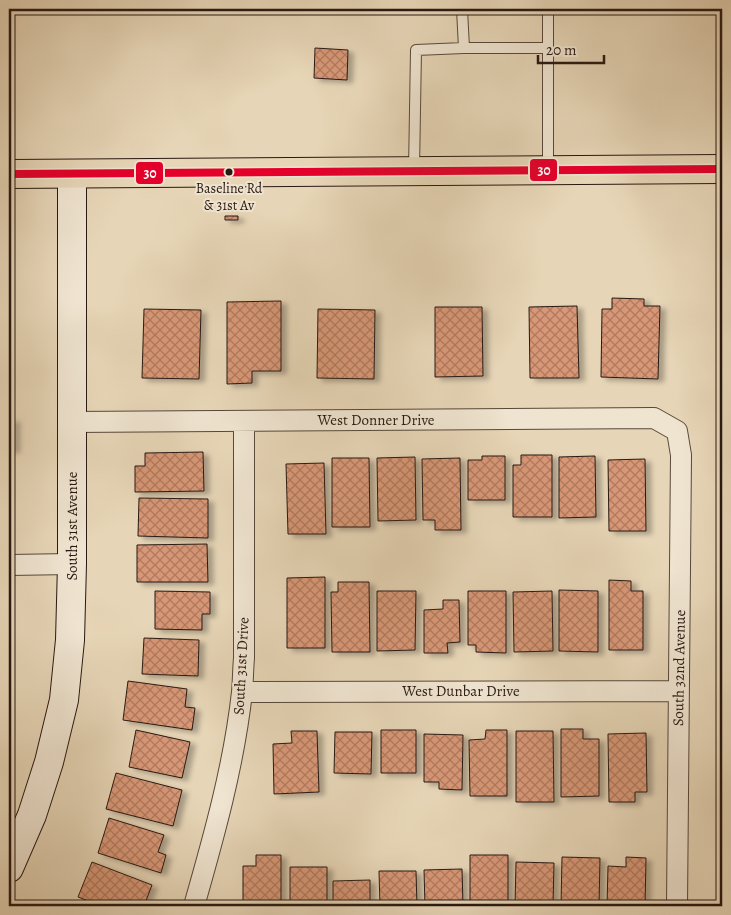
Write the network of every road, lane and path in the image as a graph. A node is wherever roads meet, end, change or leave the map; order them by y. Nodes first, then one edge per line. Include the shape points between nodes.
1 (462, 9) edge
2 (548, 9) edge
3 (464, 48) junction
4 (548, 48) junction
5 (722, 169) edge
6 (548, 170) junction
7 (414, 171) junction
8 (9, 174) edge
9 (72, 174) junction
10 (244, 421) junction
11 (72, 422) junction
12 (677, 431) joint
13 (72, 564) junction
14 (9, 565) edge
15 (679, 691) junction
16 (242, 692) junction
17 (9, 868) edge
18 (194, 906) edge
19 (677, 906) edge

1 - 3 lane
2 - 4 lane
3 - 4 lane
3 - 7 lane via 416,50
4 - 6 lane
5 - 6 main road
6 - 7 main road
7 - 9 main road
8 - 9 main road
9 - 11 street, South 31st Avenue
10 - 11 street, West Donner Drive
10 - 12 street, West Donner Drive via 654,418
10 - 16 street, South 31st Drive
11 - 13 street, South 31st Avenue
12 - 15 street, South 32nd Avenue via 681,455
13 - 14 street
13 - 17 street, South 31st Avenue via 64,700 32,815
15 - 16 street, West Dunbar Drive
15 - 19 street, South 32nd Avenue
16 - 18 street, South 31st Drive via 222,804

